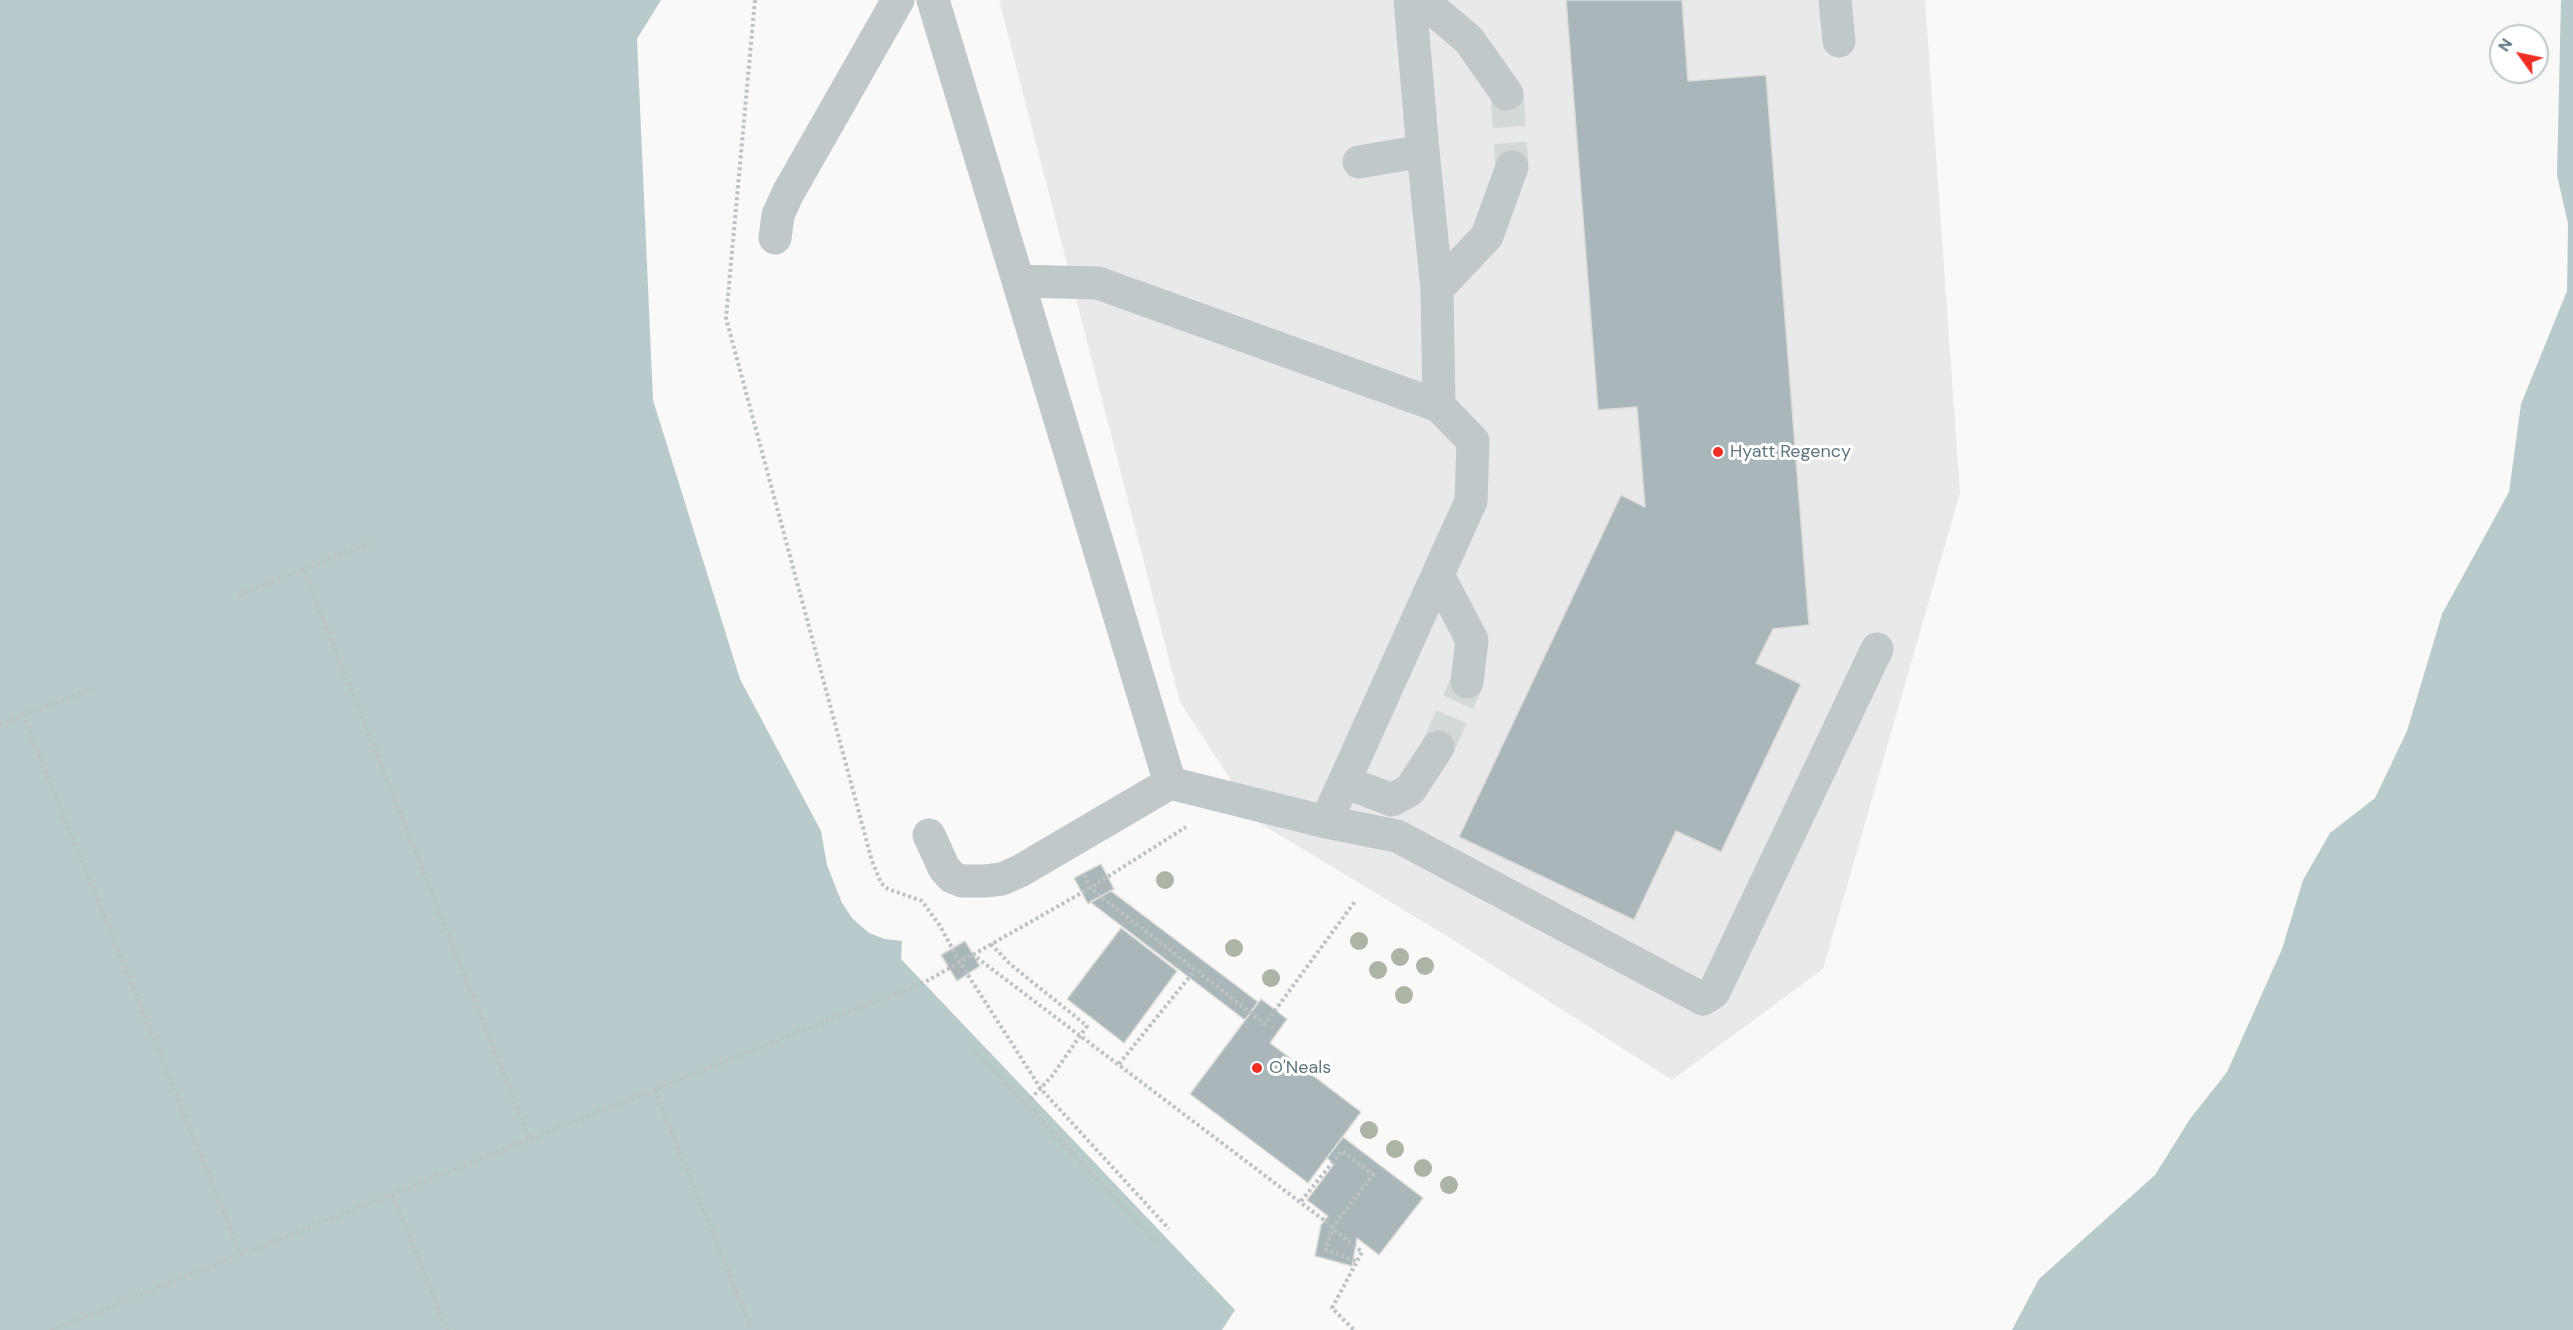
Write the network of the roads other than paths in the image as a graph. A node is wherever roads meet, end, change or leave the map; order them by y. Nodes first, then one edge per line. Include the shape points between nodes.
1 (898, 0) edge
2 (933, 0) edge
3 (1410, 0) edge
4 (1422, 0) edge
5 (1835, 0) edge
6 (1839, 41) dead end
7 (1507, 94) tunnel mouth
8 (1423, 151) junction
9 (1359, 162) dead end
10 (1512, 167) tunnel mouth
11 (775, 238) dead end
12 (1018, 281) junction
13 (1437, 289) junction
14 (1439, 406) junction
15 (1438, 575) junction
16 (1877, 649) dead end
17 (1467, 682) tunnel mouth
18 (1438, 747) tunnel mouth
19 (1345, 782) junction
20 (1170, 783) junction
21 (1326, 822) junction
22 (929, 835) dead end

1 - 11 lane via 788,194 778,215
2 - 12 lane
3 - 8 lane
4 - 7 lane via 1470,40
5 - 6 lane
8 - 9 lane
8 - 13 lane
10 - 13 lane via 1487,236
12 - 14 lane via 1098,283
12 - 20 lane
13 - 14 lane
14 - 15 lane via 1473,441 1471,501
15 - 17 lane via 1472,640
15 - 19 lane
16 - 21 lane via 1714,992 1703,999 1397,836
18 - 19 lane via 1410,790 1392,800
19 - 21 lane
20 - 21 lane
20 - 22 lane via 1002,879 972,881 952,877

